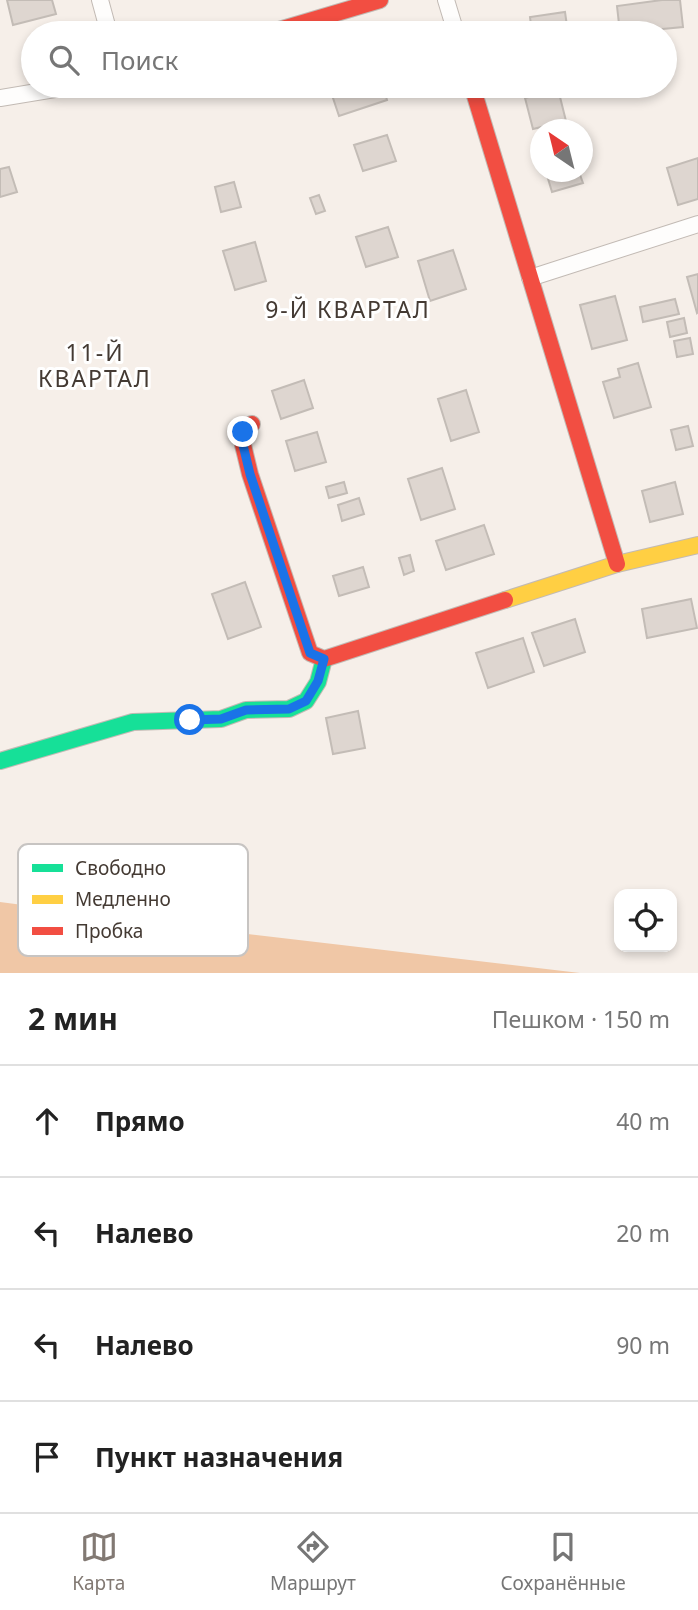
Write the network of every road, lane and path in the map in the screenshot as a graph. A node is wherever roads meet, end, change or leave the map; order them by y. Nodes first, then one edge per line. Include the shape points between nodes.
1 (100, 0) edge
2 (380, 0) edge
3 (446, 0) edge
4 (106, 21) edge
5 (309, 21) edge
6 (452, 21) edge
7 (21, 95) edge
8 (0, 98) edge
9 (476, 98) edge
10 (698, 224) edge
11 (530, 278) junction
12 (252, 424) dead end
13 (698, 545) edge
14 (617, 564) junction
15 (324, 659) junction
16 (0, 761) edge

1 - 4 street
2 - 5 street
3 - 6 street
7 - 8 street
9 - 11 street
10 - 11 street
11 - 14 street
12 - 15 street via 243,432 250,474 310,653
13 - 14 street
14 - 15 street
15 - 16 street via 306,701 289,709 246,710 221,719 133,723

